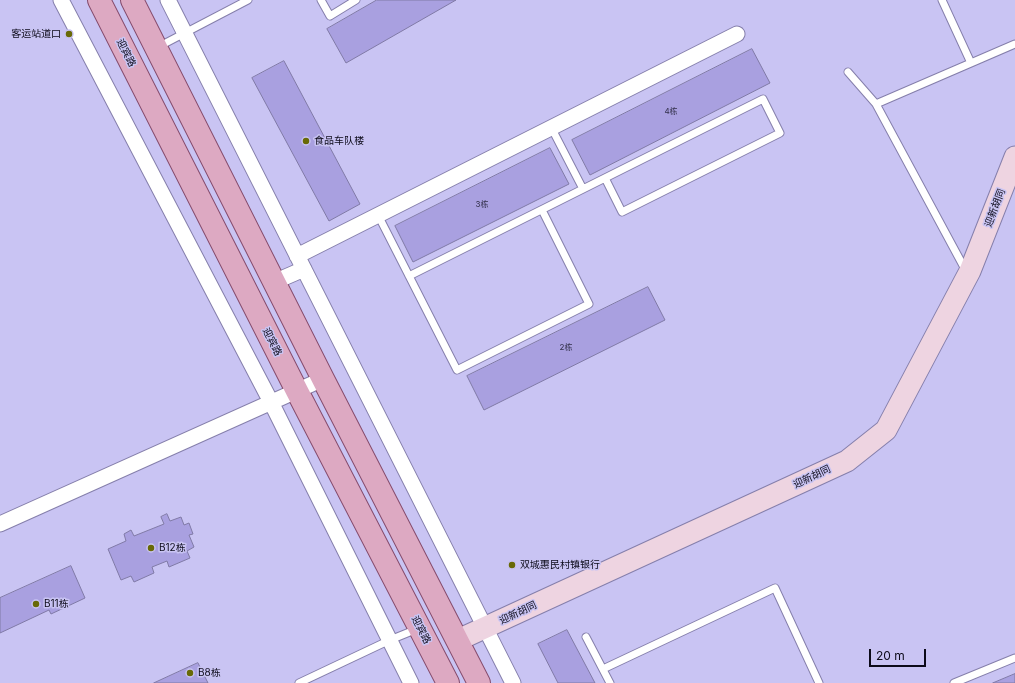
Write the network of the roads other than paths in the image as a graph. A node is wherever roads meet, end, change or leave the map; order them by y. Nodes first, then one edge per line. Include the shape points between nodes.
1 (61, 0) edge
2 (99, 0) edge
3 (132, 0) edge
4 (168, 0) edge
5 (248, 0) edge
6 (321, 0) edge
7 (356, 0) edge
8 (942, 0) edge
9 (185, 33) junction
10 (737, 34) dead end
11 (1015, 44) edge
12 (156, 48) junction
13 (971, 63) junction
14 (848, 72) dead end
15 (876, 104) junction
16 (551, 128) junction
17 (1015, 157) edge
18 (605, 178) junction
19 (583, 189) junction
20 (542, 210) junction
21 (378, 215) junction
22 (300, 262) junction
23 (968, 274) junction
24 (409, 276) junction
25 (274, 282) junction
26 (323, 379) junction
27 (297, 391) junction
28 (271, 402) junction
29 (0, 524) edge
30 (420, 628) junction
31 (485, 628) junction
32 (586, 637) dead end
33 (390, 640) junction
34 (458, 640) junction
35 (1015, 658) edge
36 (603, 669) junction
37 (299, 683) edge
38 (411, 683) edge
39 (448, 683) edge
40 (479, 683) edge
41 (513, 683) edge
42 (610, 683) edge
43 (819, 683) edge
44 (954, 683) edge

1 - 28 street
2 - 27 main road, 迎宾路
3 - 12 main road
4 - 9 street
5 - 9 lane
6 - 7 lane via 330,16
8 - 13 lane
9 - 12 lane
9 - 22 street
10 - 16 street
11 - 13 lane
12 - 25 main road
13 - 15 lane
14 - 15 lane
15 - 23 lane
16 - 19 lane
16 - 21 street
17 - 23 street, 迎新胡同
18 - 18 lane via 763,99 780,132 622,212
18 - 19 lane
19 - 20 lane
20 - 24 lane
20 - 24 lane via 589,304 464,367 457,370
21 - 22 street
21 - 24 lane
22 - 25 street
22 - 31 street
23 - 31 street, 迎新胡同 via 886,430 848,461
25 - 26 main road
26 - 27 street
26 - 34 main road
27 - 28 street
27 - 30 main road, 迎宾路
28 - 29 street
28 - 33 street
30 - 33 lane
30 - 39 main road, 迎宾路
31 - 34 street, 迎新胡同
31 - 41 street
32 - 36 lane
33 - 37 lane
33 - 38 street
34 - 40 main road
35 - 44 lane
36 - 42 lane
36 - 43 lane via 776,588

